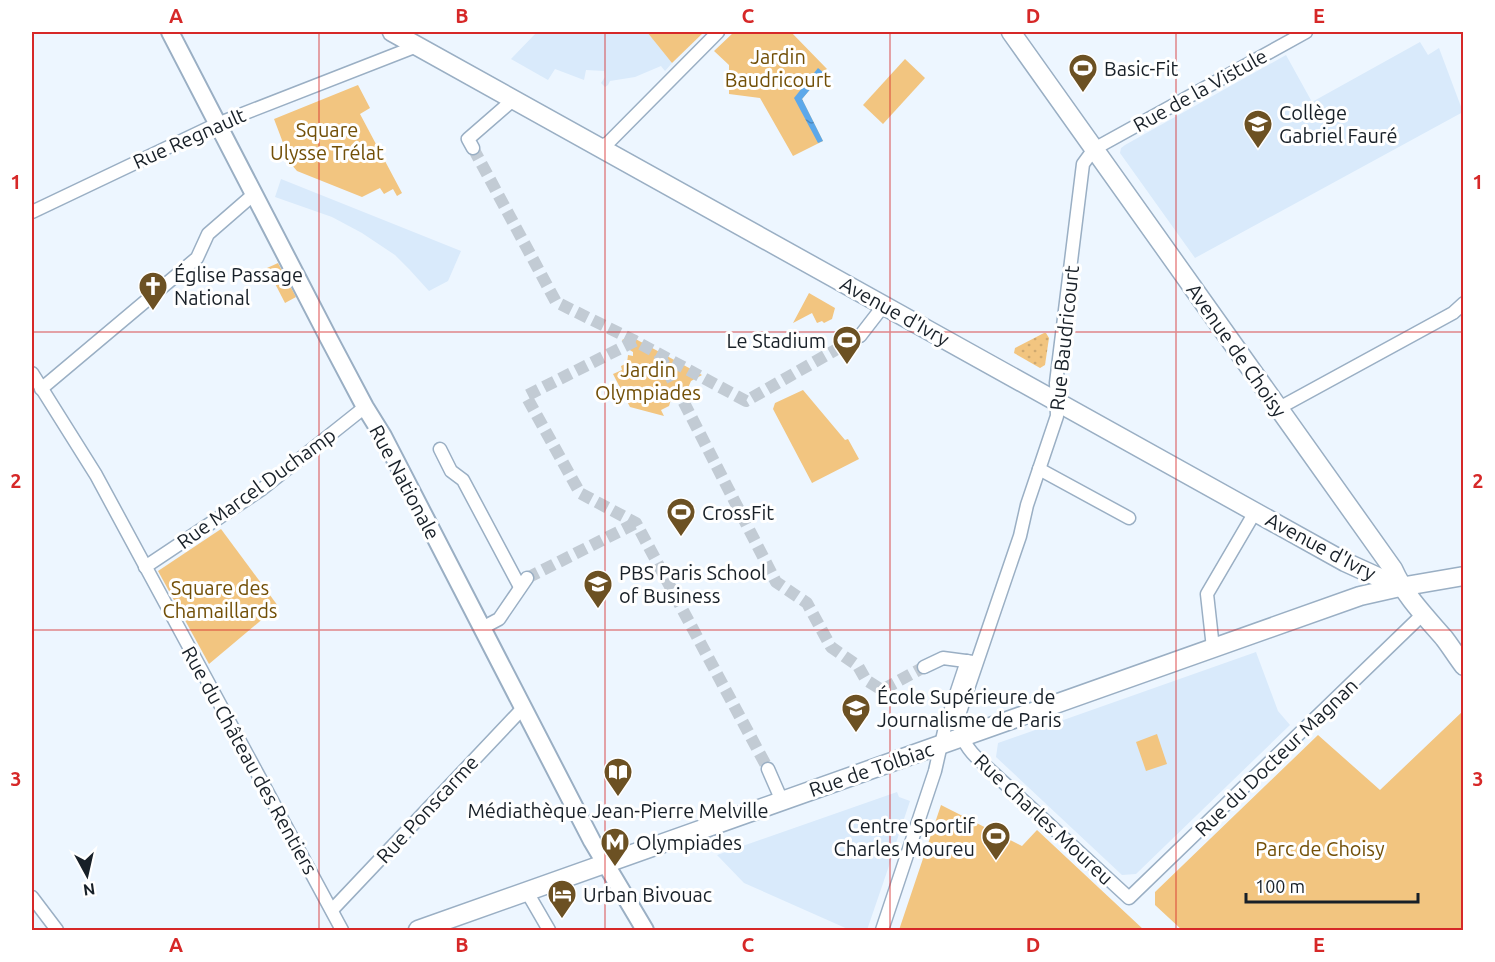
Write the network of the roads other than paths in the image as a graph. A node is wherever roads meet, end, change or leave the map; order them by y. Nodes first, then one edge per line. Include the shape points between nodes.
1 (170, 32) edge
2 (392, 32) edge
3 (718, 32) edge
4 (1011, 32) edge
5 (1306, 32) edge
6 (417, 45) junction
7 (514, 99) junction
8 (217, 124) junction
9 (599, 147) junction
10 (473, 148) dead end
11 (1094, 148) junction
12 (254, 194) junction
13 (32, 212) edge
14 (1464, 303) edge
15 (884, 305) junction
16 (861, 336) tunnel mouth
17 (32, 373) edge
18 (41, 389) junction
19 (1056, 401) junction
20 (365, 407) junction
21 (1278, 408) junction
22 (440, 449) dead end
23 (1039, 469) junction
24 (1256, 512) junction
25 (1129, 518) dead end
26 (145, 567) junction
27 (1464, 576) edge
28 (1400, 586) junction
29 (1422, 615) junction
30 (482, 628) junction
31 (1213, 648) junction
32 (972, 662) junction
33 (1464, 666) edge
34 (924, 667) tunnel mouth
35 (523, 708) junction
36 (962, 738) junction
37 (942, 744) junction
38 (768, 770) tunnel mouth
39 (782, 801) junction
40 (606, 864) junction
41 (527, 892) junction
42 (32, 897) edge
43 (1129, 898) joint
44 (332, 910) junction
45 (57, 930) edge
46 (342, 930) edge
47 (418, 930) edge
48 (549, 930) edge
49 (645, 930) edge
50 (882, 930) edge

1 - 8 street, Rue Nationale
2 - 6 main road, Avenue d'Ivry
3 - 9 street via 608,143
4 - 11 main road, Avenue de Choisy
5 - 11 street, Rue de la Vistule
6 - 7 main road, Avenue d'Ivry
6 - 8 street, Rue Regnault
7 - 9 main road, Avenue d'Ivry
7 - 10 street via 468,140
8 - 12 street, Rue Nationale
8 - 13 street, Rue Regnault
9 - 15 main road, Avenue d'Ivry
11 - 19 street, Rue Baudricourt via 1083,164
11 - 21 main road, Avenue de Choisy
12 - 18 street via 208,234 197,258
12 - 20 street, Rue Nationale
14 - 21 street via 1453,313
15 - 16 street
15 - 19 main road, Avenue d'Ivry
17 - 18 street, Rue du Château des Rentiers
18 - 26 street, Rue du Château des Rentiers via 96,475
19 - 23 street, Rue Baudricourt via 1057,416
19 - 24 main road, Avenue d'Ivry
20 - 26 street, Rue Marcel Duchamp via 262,489
20 - 30 street, Rue Nationale
21 - 28 main road, Avenue de Choisy via 1393,569
22 - 30 street via 451,471 463,480 523,583 500,619
23 - 25 street
23 - 32 street, Rue Baudricourt via 1020,536
24 - 28 main road, Avenue d'Ivry via 1345,562
24 - 31 street via 1207,594
26 - 44 street, Rue du Château des Rentiers
27 - 28 main road, Rue de Tolbiac
28 - 29 main road, Avenue de Choisy
28 - 31 main road, Rue de Tolbiac via 1360,596
29 - 33 main road, Avenue de Choisy
29 - 43 street, Rue du Docteur Magnan
30 - 35 street, Rue Nationale
31 - 36 main road, Rue de Tolbiac
32 - 34 street via 943,658
32 - 36 street, Rue Baudricourt via 958,723
32 - 37 street, Rue Baudricourt via 945,727
35 - 40 street, Rue Nationale
35 - 44 street, Rue Ponscarme
36 - 37 main road, Rue de Tolbiac
36 - 43 street, Rue Charles Moureu via 976,757
37 - 39 main road, Rue de Tolbiac
37 - 50 street, Rue Baudricourt
38 - 39 street
39 - 40 main road, Rue de Tolbiac
40 - 41 main road, Rue de Tolbiac
40 - 49 street, Rue Nationale
41 - 47 main road, Rue de Tolbiac
41 - 48 street
42 - 45 street
44 - 46 street, Rue du Château des Rentiers

